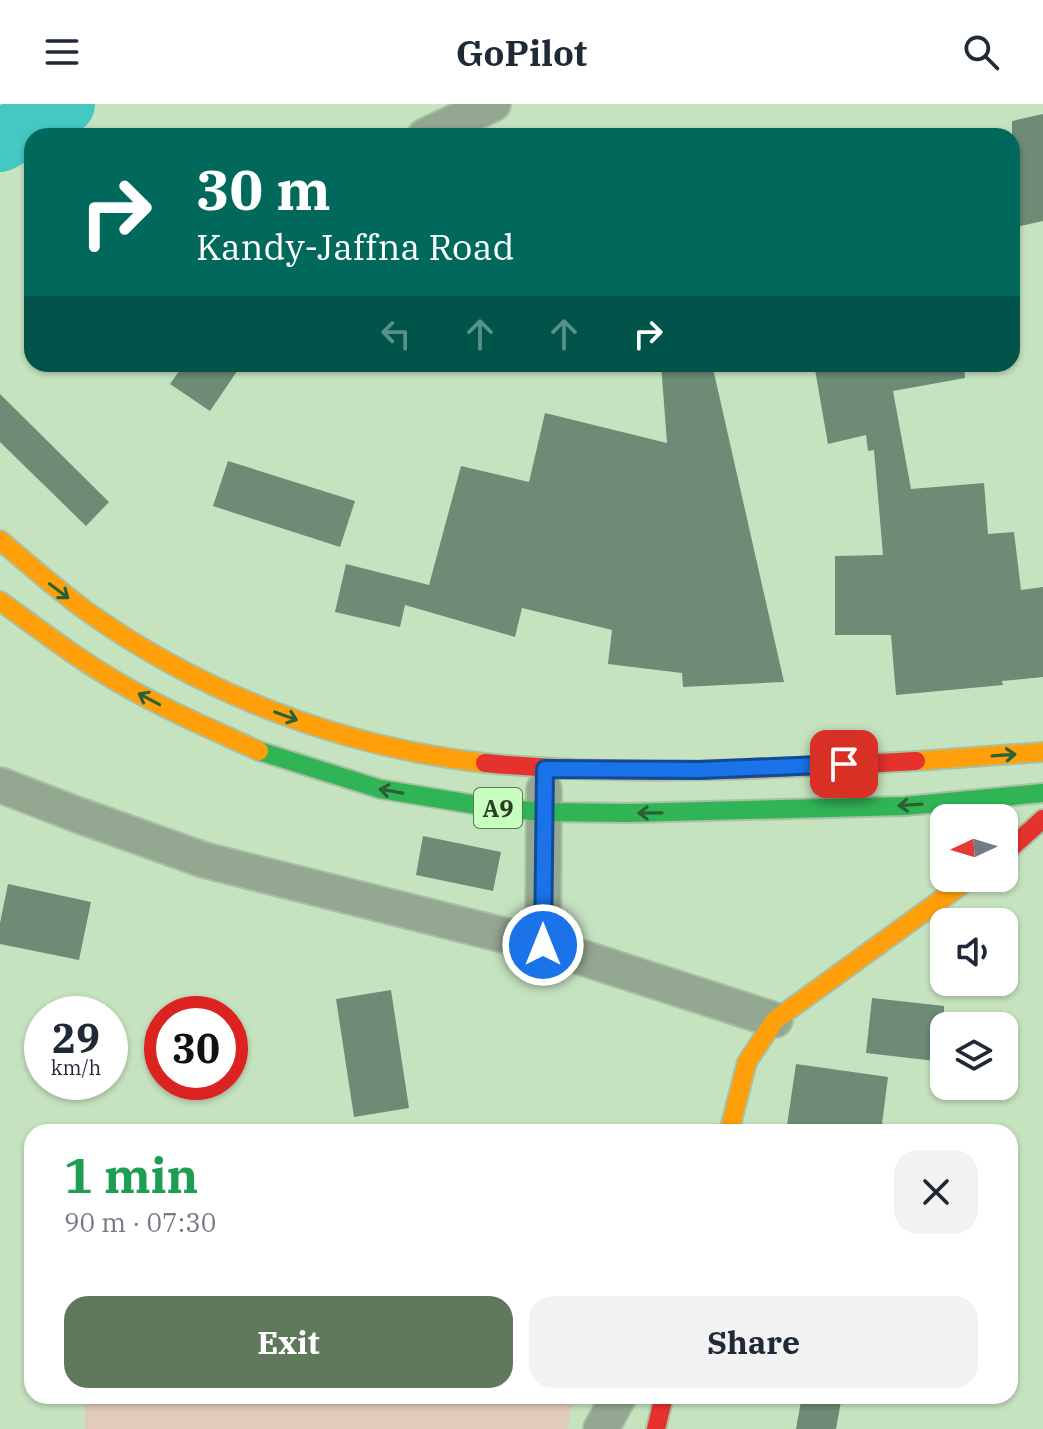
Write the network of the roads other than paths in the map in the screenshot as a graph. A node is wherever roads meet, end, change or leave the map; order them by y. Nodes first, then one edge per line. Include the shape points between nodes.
1 (493, 104) edge
2 (442, 128) edge
3 (0, 540) edge
4 (0, 601) edge
5 (1043, 752) edge
6 (545, 769) junction
7 (0, 785) edge
8 (1043, 793) edge
9 (544, 812) junction
10 (1043, 819) edge
11 (1018, 841) edge
12 (952, 892) edge
13 (543, 945) junction
14 (775, 1020) junction
15 (731, 1124) edge
16 (615, 1404) edge
17 (662, 1404) edge
18 (601, 1429) edge
19 (656, 1429) edge

1 - 2 street
3 -> 6 main road, A9 via 100,622 225,691 334,733 388,747
9 -> 4 main road, A9 via 380,789 264,753 121,684
6 -> 5 main road, A9 via 700,770
6 - 9 street
7 - 13 street via 204,860
8 -> 9 main road, A9 via 890,807
9 - 13 street
10 - 11 main road
12 - 14 main road
13 - 14 street
14 - 15 main road via 747,1062
16 - 18 street
17 - 19 main road

